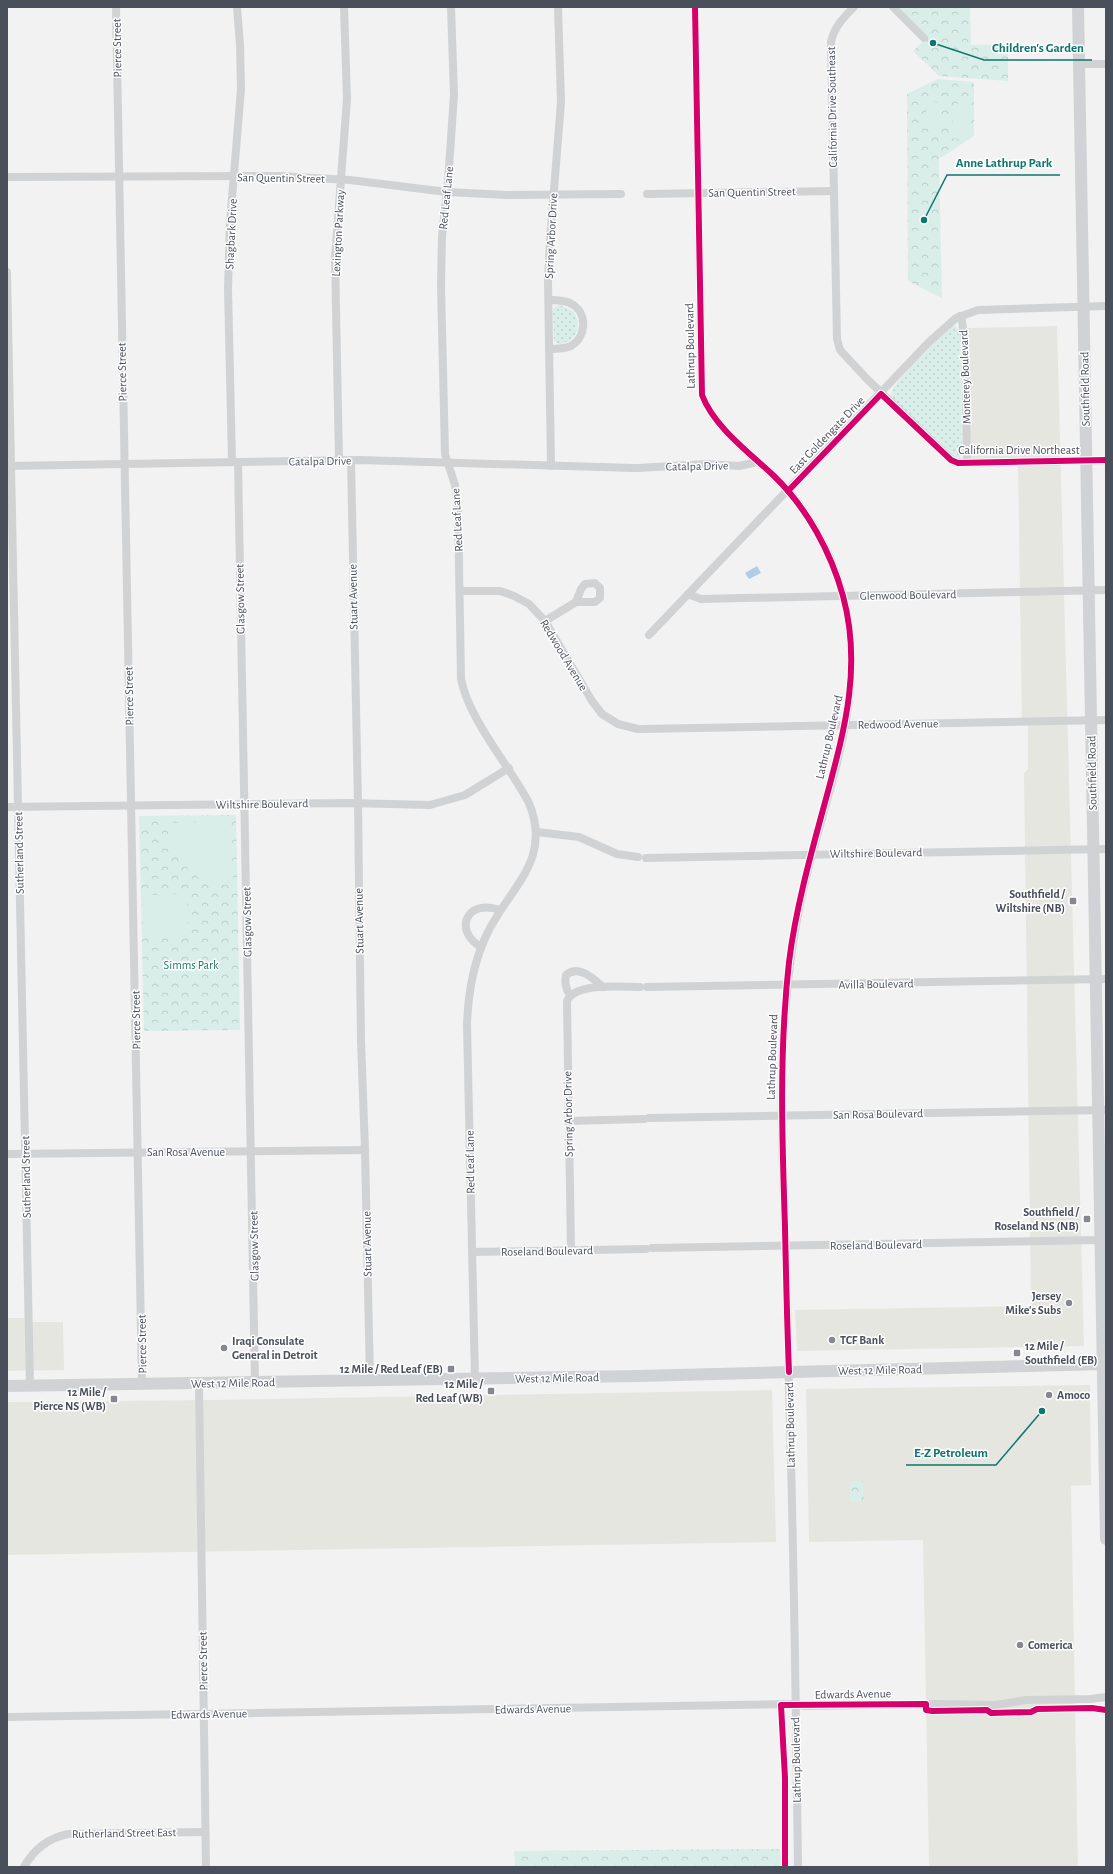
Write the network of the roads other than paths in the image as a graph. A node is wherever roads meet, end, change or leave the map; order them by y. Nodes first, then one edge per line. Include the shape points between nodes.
1 (116, 7) edge
2 (237, 7) edge
3 (344, 7) edge
4 (451, 7) edge
5 (558, 7) edge
6 (695, 7) edge
7 (854, 7) edge
8 (893, 7) edge
9 (1078, 7) edge
10 (924, 38) dead end
11 (1079, 64) junction
12 (1106, 64) edge
13 (234, 176) junction
14 (7, 178) edge
15 (119, 178) junction
16 (341, 180) junction
17 (833, 191) junction
18 (447, 192) junction
19 (699, 193) junction
20 (621, 194) dead end
21 (647, 194) dead end
22 (553, 196) junction
23 (7, 272) edge
24 (549, 300) junction
25 (1106, 306) edge
26 (1084, 308) junction
27 (960, 316) junction
28 (549, 349) junction
29 (881, 394) junction
30 (339, 460) junction
31 (351, 460) junction
32 (1086, 460) junction
33 (1106, 460) edge
34 (235, 462) junction
35 (448, 462) junction
36 (757, 462) junction
37 (967, 463) junction
38 (124, 464) junction
39 (9, 466) edge
40 (551, 466) junction
41 (788, 491) junction
42 (1106, 590) edge
43 (460, 591) junction
44 (1089, 591) junction
45 (688, 594) junction
46 (843, 596) junction
47 (576, 602) dead end
48 (544, 621) junction
49 (649, 635) dead end
50 (1092, 720) junction
51 (1106, 720) edge
52 (846, 725) junction
53 (509, 768) junction
54 (358, 803) junction
55 (244, 804) junction
56 (131, 806) junction
57 (7, 807) edge
58 (18, 807) junction
59 (537, 832) junction
60 (1106, 849) edge
61 (1094, 850) junction
62 (812, 855) junction
63 (500, 910) junction
64 (481, 947) junction
65 (1101, 980) edge
66 (787, 985) junction
67 (603, 987) junction
68 (570, 995) junction
69 (1102, 1110) edge
70 (782, 1116) junction
71 (568, 1120) junction
72 (365, 1150) junction
73 (138, 1152) junction
74 (252, 1152) junction
75 (25, 1153) junction
76 (7, 1154) edge
77 (1100, 1240) junction
78 (786, 1247) junction
79 (571, 1250) junction
80 (472, 1252) junction
81 (1104, 1364) edge
82 (788, 1372) junction
83 (474, 1379) junction
84 (370, 1381) junction
85 (256, 1383) junction
86 (199, 1384) junction
87 (142, 1385) junction
88 (7, 1386) edge
89 (30, 1386) junction
90 (1106, 1539) edge
91 (1106, 1697) edge
92 (795, 1704) junction
93 (204, 1715) junction
94 (7, 1717) edge
95 (206, 1832) junction
96 (26, 1863) edge
97 (206, 1867) edge
98 (798, 1867) edge

1 - 15 street, Pierce Street
2 - 13 street, Shagbark Drive via 241,89
3 - 16 street, Lexington Parkway via 347,98
4 - 18 street, Red Leaf Lane via 454,95
5 - 22 street, Spring Arbor Drive via 561,102
6 - 19 street, Lathrup Boulevard
7 - 17 street, California Drive Southeast via 840,22 831,42
8 - 10 street
9 - 11 main road, Southfield Road
11 - 12 street
11 - 26 main road, Southfield Road
13 - 15 street, San Quentin Street
13 - 16 street, San Quentin Street
13 - 34 street, Shagbark Drive via 228,283
14 - 15 street, San Quentin Street
15 - 38 street, Pierce Street
16 - 18 street, San Quentin Street
16 - 30 street, Lexington Parkway via 335,278
17 - 19 street, San Quentin Street
17 - 29 street, California Drive Northeast via 837,339 840,350
18 - 22 street, San Quentin Street
18 - 35 street, Red Leaf Lane via 442,236 441,286 445,454
19 - 21 street, San Quentin Street
19 - 36 street, Lathrup Boulevard via 702,396 707,407 730,435
20 - 22 street, San Quentin Street
22 - 24 street, Spring Arbor Drive
23 - 39 street, Sutherland Street
24 - 28 street, Spring Arbor Drive
24 - 28 street via 564,301 573,305 580,313 583,323 582,333 576,342 569,347
25 - 26 street, East Goldengate Drive
26 - 27 street, East Goldengate Drive via 978,310
26 - 32 main road, Southfield Road
27 - 29 street, East Goldengate Drive via 929,342
27 - 37 street, Monterey Boulevard via 965,343
28 - 40 street, Spring Arbor Drive
29 - 37 street, California Drive Northeast via 950,460
29 - 41 street, East Goldengate Drive
30 - 31 street, Catalpa Drive
30 - 34 street, Catalpa Drive
31 - 35 street, Catalpa Drive
31 - 54 street, Stuart Avenue
32 - 33 street, California Drive Northeast
32 - 37 street, California Drive Northeast
32 - 44 main road, Southfield Road
34 - 38 street, Catalpa Drive
34 - 55 street, Glasgow Street
35 - 40 street, Catalpa Drive
35 - 43 street, Red Leaf Lane via 457,499
36 - 40 street, Catalpa Drive via 739,466
36 - 41 street, Lathrup Boulevard
38 - 39 street, Catalpa Drive
38 - 56 street, Pierce Street
39 - 58 street, Sutherland Street
41 - 45 street, East Goldengate Drive
41 - 46 street, Lathrup Boulevard via 815,529
42 - 44 street, Glenwood Boulevard
43 - 48 street, Redwood Avenue via 488,590 507,593 529,604
43 - 53 street, Red Leaf Lane via 460,667 464,693 475,716
44 - 46 street, Glenwood Boulevard
44 - 50 main road, Southfield Road
45 - 46 street, Glenwood Boulevard via 701,599
45 - 49 street, East Goldengate Drive
46 - 52 street, Lathrup Boulevard via 849,623 853,666
47 - 48 street
48 - 52 street, Redwood Avenue via 592,701 602,714 618,724 640,729
50 - 51 street, Redwood Avenue
50 - 52 street, Redwood Avenue
50 - 61 main road, Southfield Road
52 - 62 street, Lathrup Boulevard
53 - 54 street, Wiltshire Boulevard via 465,795 441,803 415,806
53 - 59 street, Red Leaf Lane via 529,803
54 - 55 street, Wiltshire Boulevard
54 - 72 street, Stuart Avenue
55 - 56 street, Wiltshire Boulevard
55 - 74 street, Glasgow Street
56 - 58 street, Wiltshire Boulevard
56 - 73 street, Pierce Street
57 - 58 street, Wiltshire Boulevard
58 - 75 street, Sutherland Street
59 - 62 street, Wiltshire Boulevard via 579,837 617,854 642,857
59 - 63 street, Red Leaf Lane via 537,843 530,864
60 - 61 street, Wiltshire Boulevard
61 - 62 street, Wiltshire Boulevard
61 - 65 main road, Southfield Road
62 - 66 street, Lathrup Boulevard via 796,921
63 - 64 street, Red Leaf Lane
63 - 64 street via 480,907 472,911 468,917 468,935
64 - 80 street, Red Leaf Lane via 472,978 467,1020
65 - 66 street, Avilla Boulevard
65 - 69 main road, Southfield Road
66 - 67 street, Avilla Boulevard
66 - 70 street, Lathrup Boulevard via 783,1033
67 - 68 street, Avilla Boulevard via 584,989
67 - 68 street, Spring Arbor Drive via 591,976 578,971 570,972 565,980
68 - 71 street, Spring Arbor Drive via 566,1006
69 - 70 street, San Rosa Boulevard
69 - 77 main road, Southfield Road
70 - 71 street, San Rosa Boulevard
70 - 78 street, Lathrup Boulevard
71 - 79 street, Spring Arbor Drive
72 - 74 street, San Rosa Avenue
72 - 84 street, Stuart Avenue
73 - 74 street, San Rosa Avenue
73 - 75 street, San Rosa Avenue
73 - 87 street, Pierce Street
74 - 85 street, Glasgow Street
75 - 76 street, San Rosa Avenue
75 - 89 street, Sutherland Street
77 - 78 street, Roseland Boulevard
77 - 81 main road, Southfield Road
78 - 79 street, Roseland Boulevard
78 - 82 street, Lathrup Boulevard
79 - 80 street, Roseland Boulevard
80 - 83 street, Red Leaf Lane
81 - 82 main road, West 12 Mile Road
81 - 90 main road, Southfield Road
82 - 83 main road, West 12 Mile Road
82 - 92 street, Lathrup Boulevard
83 - 84 main road, West 12 Mile Road
84 - 85 main road, West 12 Mile Road
85 - 86 main road, West 12 Mile Road
86 - 87 main road, West 12 Mile Road
86 - 93 street, Pierce Street
87 - 89 main road, West 12 Mile Road
88 - 89 main road, West 12 Mile Road
91 - 92 street, Edwards Avenue via 1032,1700 981,1706
92 - 93 street, Edwards Avenue
92 - 98 street, Lathrup Boulevard
93 - 94 street, Edwards Avenue
93 - 95 street, Pierce Street
95 - 96 street, Rutherland Street East via 68,1834 48,1842
95 - 97 street, Pierce Street

